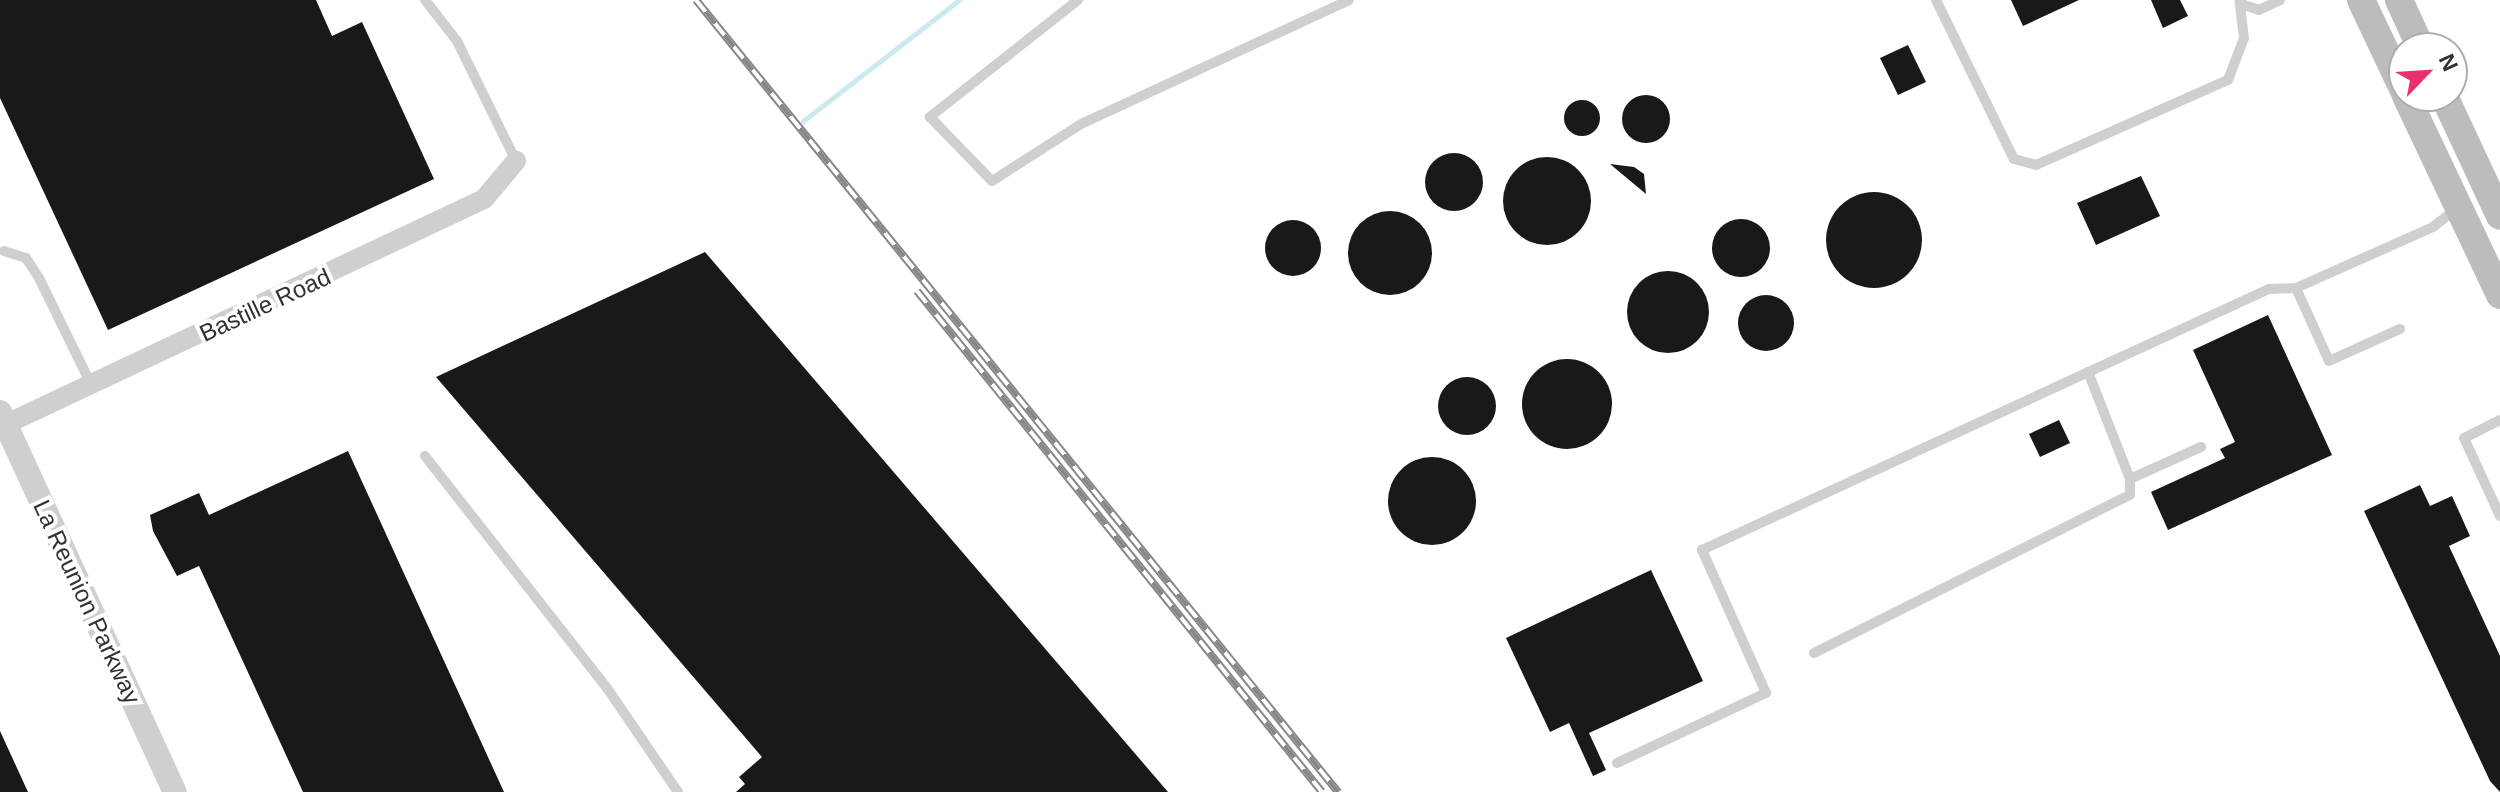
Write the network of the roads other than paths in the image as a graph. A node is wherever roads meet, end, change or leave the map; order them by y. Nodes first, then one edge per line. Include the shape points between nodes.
1 (425, 0) edge
2 (1078, 0) edge
3 (1349, 0) edge
4 (1936, 0) edge
5 (2280, 0) edge
6 (2361, 0) edge
7 (2399, 0) edge
8 (2240, 1) edge
9 (2414, 32) edge
10 (2388, 57) edge
11 (2414, 112) edge
12 (2452, 112) edge
13 (516, 161) joint
14 (2496, 199) edge
15 (2459, 207) junction
16 (1, 248) edge
17 (2296, 288) junction
18 (2500, 295) edge
19 (2400, 329) dead end
20 (2088, 372) junction
21 (91, 384) junction
22 (2500, 420) edge
23 (2, 421) edge
24 (2201, 447) dead end
25 (425, 456) dead end
26 (2130, 479) junction
27 (2500, 516) edge
28 (1814, 653) dead end
29 (1617, 763) dead end
30 (175, 792) edge
31 (678, 792) edge

1 - 13 lane via 457,41
2 - 3 lane via 930,117 992,181 1081,124
4 - 8 lane via 2014,159 2036,165 2228,80 2244,38
5 - 8 lane via 2259,10
6 - 10 main road
7 - 9 main road
11 - 15 main road
12 - 14 main road
13 - 21 street, Bastille Road via 484,199
14 - 15 main road
15 - 17 lane via 2433,227
15 - 18 main road
16 - 21 lane via 26,258 33,268
17 - 19 lane via 2329,361
17 - 20 lane via 2269,289
20 - 26 lane
20 - 29 lane via 1702,550 1766,693
21 - 23 street, Bastille Road
22 - 27 lane via 2464,438
23 - 30 street, La Reunion Parkway
24 - 26 lane
25 - 31 lane via 607,688
26 - 28 lane via 2130,495 2120,505

